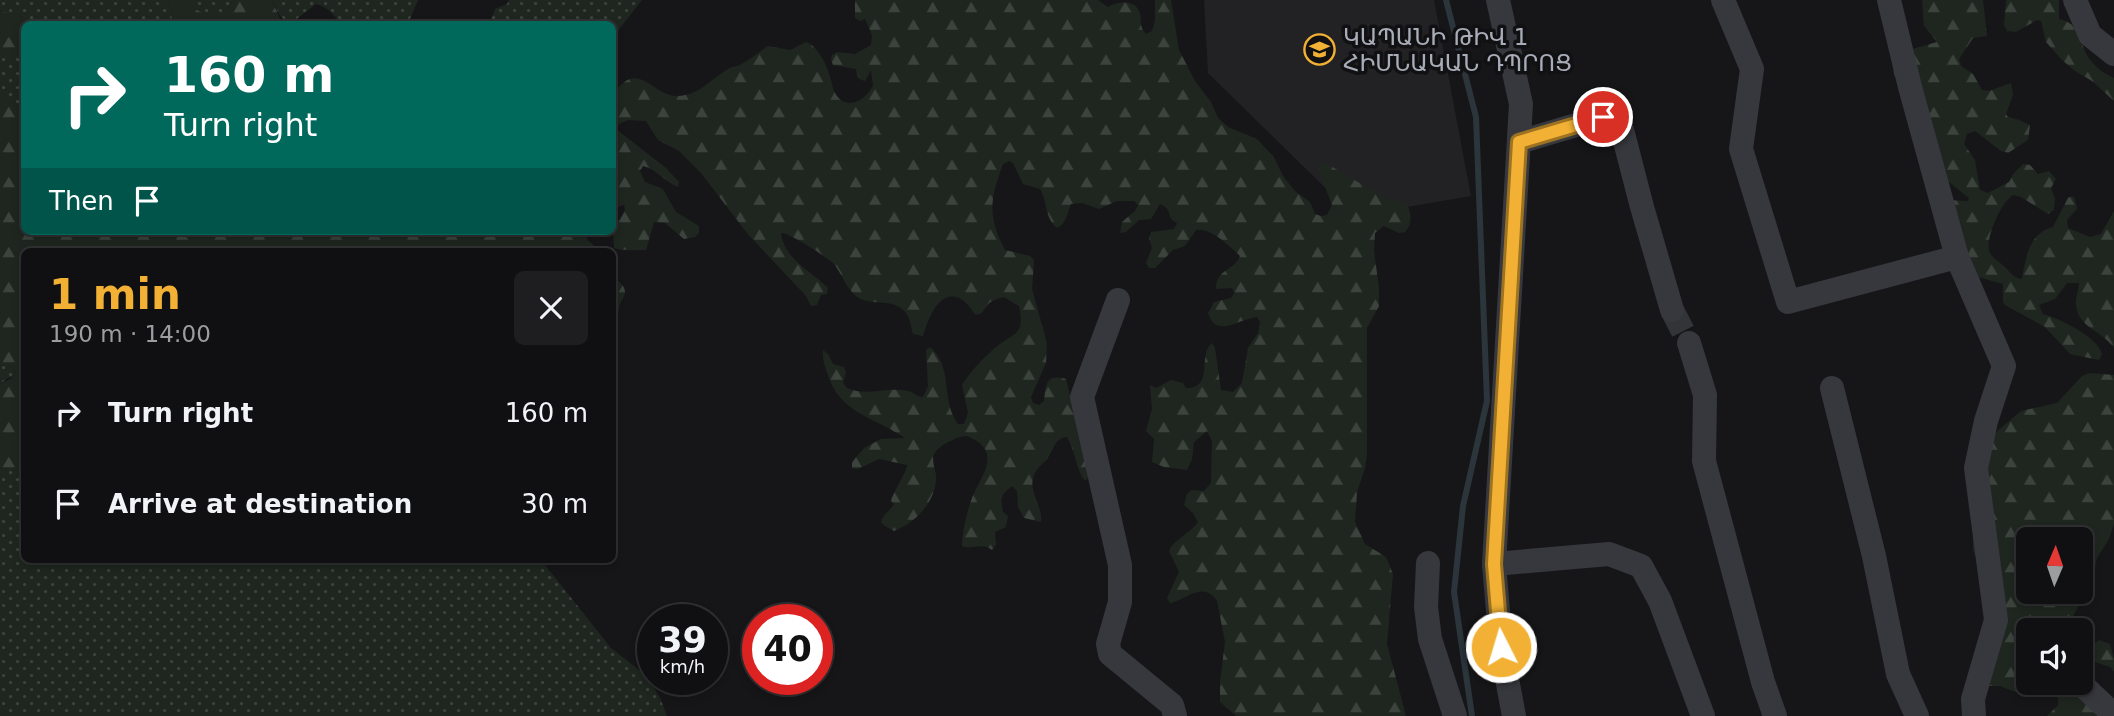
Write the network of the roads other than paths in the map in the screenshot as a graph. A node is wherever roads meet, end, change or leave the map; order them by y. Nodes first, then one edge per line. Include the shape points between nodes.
1 (1498, 0) edge
2 (1723, 0) edge
3 (1889, 0) edge
4 (2075, 0) edge
5 (2114, 54) edge
6 (1519, 142) junction
7 (1956, 257) junction
8 (1118, 300) dead end
9 (1672, 310) tunnel mouth
10 (1689, 343) tunnel mouth
11 (1832, 388) dead end
12 (1428, 563) dead end
13 (1494, 564) junction
14 (2093, 695) edge
15 (2114, 715) edge
16 (1175, 716) edge
17 (1455, 716) edge
18 (1514, 716) edge
19 (1703, 716) edge
20 (1775, 716) edge
21 (1917, 716) edge
22 (1974, 716) edge

1 - 6 street via 1521,104
2 - 7 street via 1752,69 1741,149 1788,302
3 - 7 street
4 - 5 street via 2090,35
6 - 9 street via 1603,117 1620,122
6 - 13 street
7 - 22 street via 2004,366 1976,468 1996,620 1973,699
8 - 16 street via 1082,397 1120,565 1120,602 1108,644 1110,654 1172,705
10 - 20 street via 1705,395 1703,461
11 - 21 street via 1899,674
12 - 17 street via 1430,639
13 - 18 street via 1501,647
13 - 19 street via 1609,554 1641,566 1660,601
14 - 15 street

